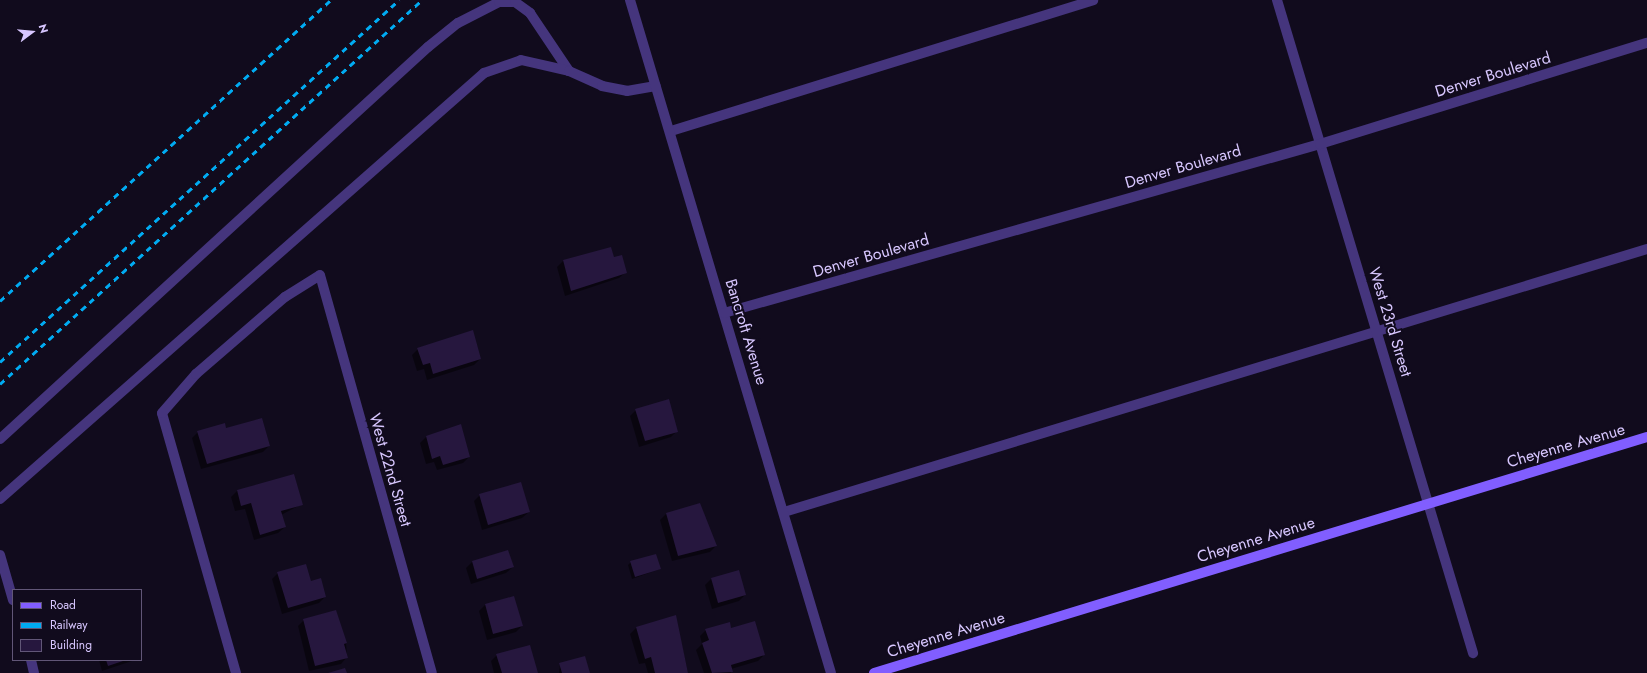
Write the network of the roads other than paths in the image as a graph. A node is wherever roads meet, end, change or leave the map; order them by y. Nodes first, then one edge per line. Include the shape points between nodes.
1 (630, 0) edge
2 (1093, 0) edge
3 (1277, 0) edge
4 (1647, 43) edge
5 (569, 70) junction
6 (656, 86) junction
7 (670, 131) junction
8 (1320, 144) junction
9 (1647, 248) edge
10 (724, 313) junction
11 (1377, 329) junction
12 (1647, 438) edge
13 (0, 439) edge
14 (0, 499) edge
15 (1430, 502) junction
16 (784, 512) junction
17 (0, 555) edge
18 (12, 597) edge
19 (1473, 653) dead end
20 (30, 661) edge
21 (34, 673) edge
22 (236, 673) edge
23 (432, 673) edge
24 (831, 673) edge
25 (874, 673) edge

1 - 6 street, Bancroft Avenue
2 - 7 street
3 - 8 street, West 23rd Street
4 - 8 street, Denver Boulevard
5 - 6 street via 602,86 627,91
5 - 13 street via 530,13 515,2 498,2 458,23 428,47
5 - 14 street via 520,60 484,73 116,393
6 - 7 street, Bancroft Avenue
7 - 10 street, Bancroft Avenue
8 - 10 street, Denver Boulevard
8 - 11 street, West 23rd Street
9 - 11 street
10 - 16 street, Bancroft Avenue
11 - 15 street, West 23rd Street
11 - 16 street
12 - 15 street, Cheyenne Avenue
15 - 19 street, West 23rd Street
15 - 25 street, Cheyenne Avenue
16 - 24 street, Bancroft Avenue
17 - 18 street
20 - 21 street
22 - 23 street, West 22nd Street via 162,413 202,369 285,297 320,275

